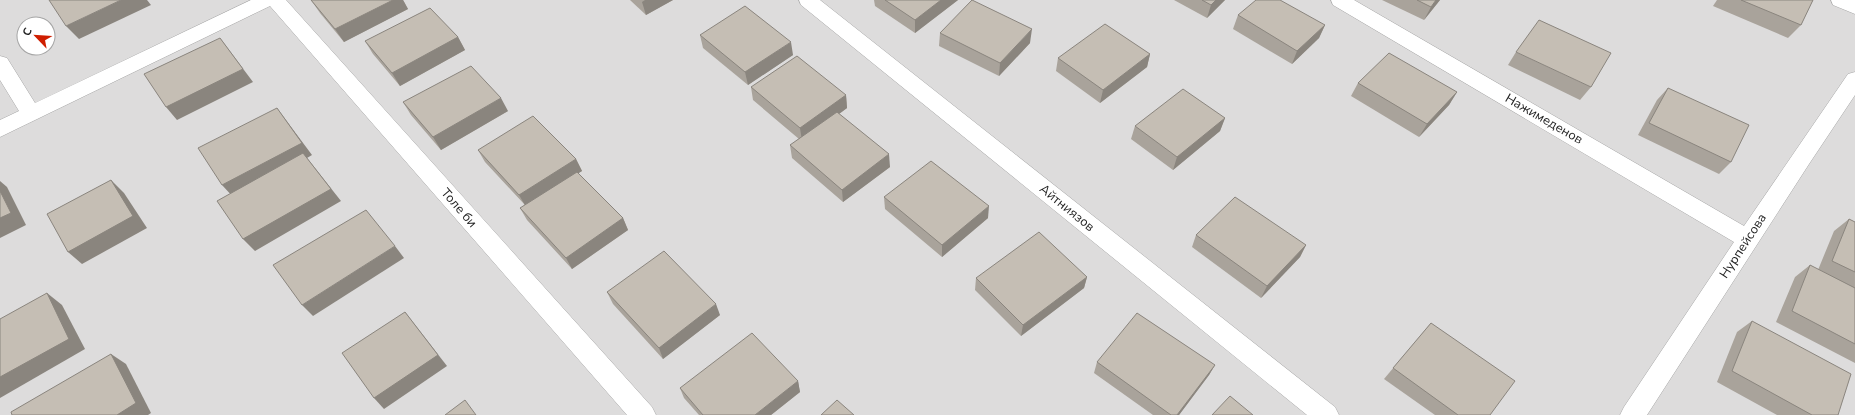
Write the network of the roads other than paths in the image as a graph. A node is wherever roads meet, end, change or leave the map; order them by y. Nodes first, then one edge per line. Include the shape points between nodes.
1 (267, 0) edge
2 (275, 0) edge
3 (808, 0) edge
4 (1340, 0) edge
5 (1840, 0) edge
6 (1855, 7) edge
7 (0, 63) edge
8 (1855, 79) edge
9 (30, 114) junction
10 (0, 129) edge
11 (1748, 239) junction
12 (642, 415) edge
13 (1326, 415) edge
14 (1633, 415) edge

1 - 9 street
2 - 12 street, Толе би
3 - 13 street, Айтниязов
4 - 11 street, Нажимеденов
5 - 6 street
7 - 9 street
8 - 11 street, Нурпейсова
9 - 10 street
11 - 14 street, Нурпейсова

